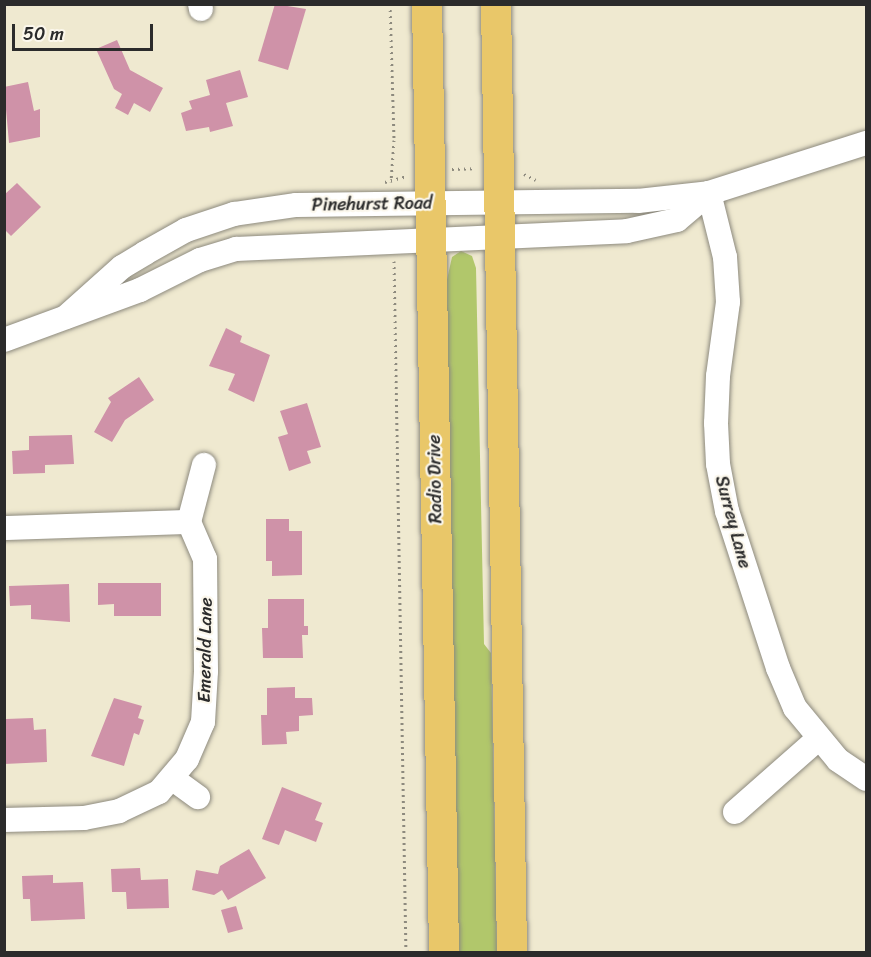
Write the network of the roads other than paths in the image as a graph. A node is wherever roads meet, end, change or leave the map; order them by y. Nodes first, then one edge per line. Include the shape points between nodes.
1 (426, 4) edge
2 (496, 4) edge
3 (867, 143) edge
4 (709, 193) junction
5 (430, 204) junction
6 (499, 204) junction
7 (499, 235) junction
8 (430, 239) junction
9 (66, 316) junction
10 (4, 340) edge
11 (204, 465) dead end
12 (189, 522) junction
13 (4, 528) edge
14 (819, 738) junction
15 (173, 779) junction
16 (867, 779) edge
17 (198, 797) dead end
18 (735, 812) dead end
19 (4, 820) edge
20 (444, 952) edge
21 (512, 952) edge

1 - 5 main road, Radio Drive
2 - 6 main road
3 - 4 street, Pinehurst Road
4 - 6 street, Pinehurst Road via 621,203
4 - 7 street, Pinehurst Road via 676,220 658,226 607,232
4 - 14 street, Surrey Lane via 725,257 728,302 718,376 718,464 727,511 778,668 795,708
5 - 6 street, Pinehurst Road
5 - 8 main road, Radio Drive
5 - 9 street, Pinehurst Road via 296,205 218,218 168,239 122,267
6 - 7 main road
7 - 8 street, Pinehurst Road
7 - 21 main road
8 - 9 street, Pinehurst Road via 236,249
8 - 20 main road, Radio Drive
9 - 10 street, Pinehurst Road
11 - 12 street
12 - 13 street
12 - 15 street, Emerald Lane via 205,559 205,699 197,740
14 - 16 street, Surrey Lane via 838,759
14 - 18 street
15 - 17 street
15 - 19 street, Emerald Lane via 142,802 119,811 84,818

